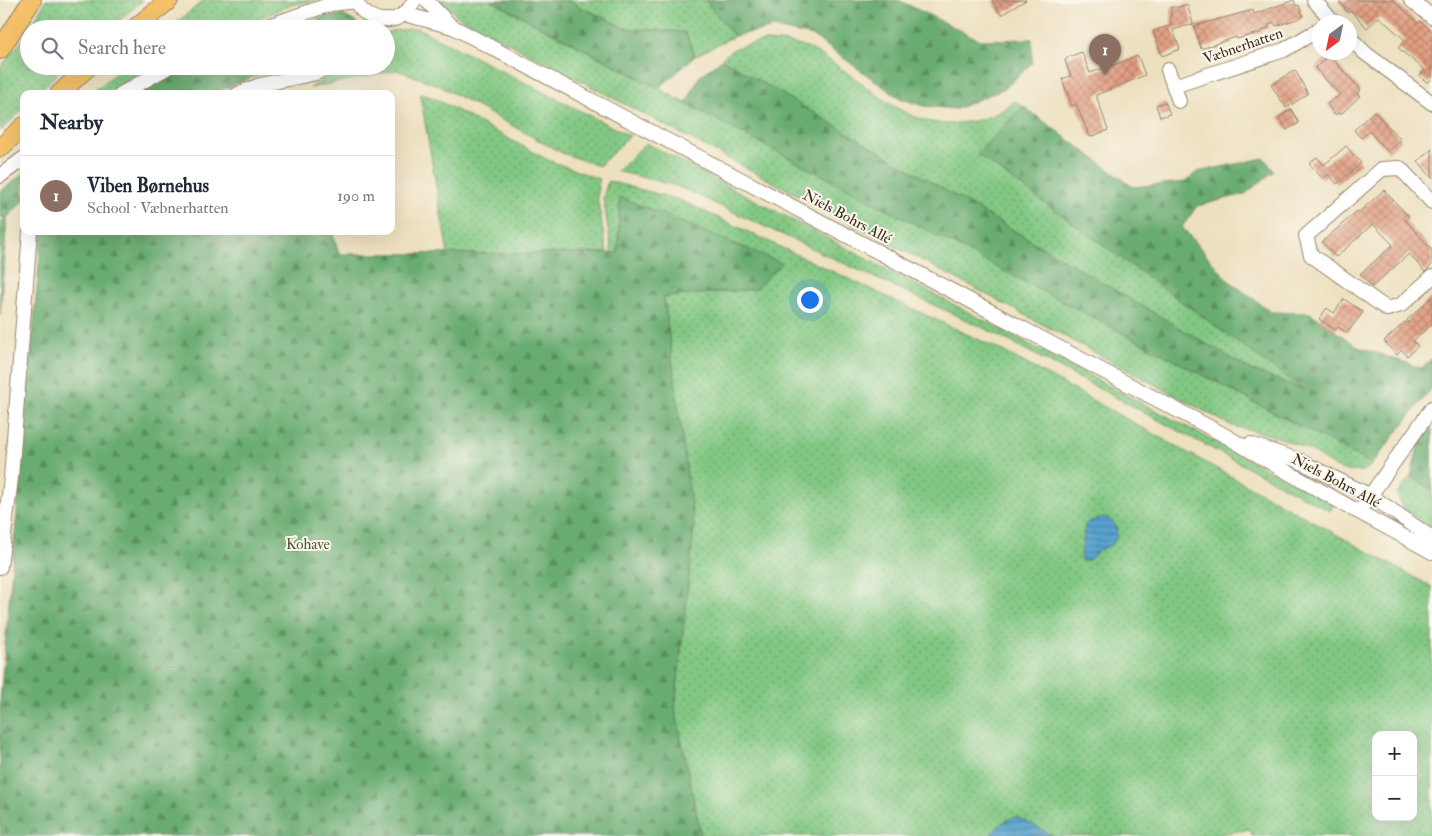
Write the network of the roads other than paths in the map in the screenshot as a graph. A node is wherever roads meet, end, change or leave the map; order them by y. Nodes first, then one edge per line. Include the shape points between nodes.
1 (32, 0) edge
2 (169, 0) edge
3 (414, 0) edge
4 (426, 0) edge
5 (1314, 0) edge
6 (1411, 0) edge
7 (356, 1) edge
8 (404, 14) junction
9 (1326, 15) edge
10 (1432, 17) edge
11 (145, 20) edge
12 (284, 20) edge
13 (366, 20) edge
14 (390, 20) edge
15 (453, 27) junction
16 (1312, 34) edge
17 (1357, 45) edge
18 (0, 50) edge
19 (1168, 70) dead end
20 (79, 75) edge
21 (154, 75) edge
22 (307, 75) edge
23 (1174, 86) junction
24 (63, 90) edge
25 (128, 90) edge
26 (248, 90) edge
27 (1179, 101) dead end
28 (1432, 103) edge
29 (20, 130) edge
30 (0, 148) edge
31 (20, 161) edge
32 (0, 176) edge
33 (1432, 202) edge
34 (30, 235) edge
35 (1432, 277) edge
36 (1432, 408) edge
37 (1226, 436) junction
38 (1371, 496) junction
39 (1359, 511) junction
40 (1432, 538) edge
41 (1432, 552) edge
42 (0, 567) edge

1 - 18 main road
2 - 11 main road
3 - 8 street
4 - 15 street, Niels Bohrs Allé
5 - 9 street
6 - 10 street
7 - 12 street via 331,4
7 - 13 street
8 - 14 street
8 - 15 street, Niels Bohrs Allé
15 - 37 street, Niels Bohrs Allé
16 - 23 street, Væbnerhatten via 1284,50
17 - 28 street
19 - 23 street
20 - 24 main road
21 - 25 street
22 - 26 street
23 - 27 street
29 - 30 main road
31 - 32 street
33 - 35 street via 1400,168 1382,169 1306,236 1311,255 1388,309 1401,305
34 - 42 street via 11,478
36 - 38 street
37 - 38 street, Niels Bohrs Allé via 1295,460
37 - 39 street, Niels Bohrs Allé
38 - 39 street
38 - 40 street, Niels Bohrs Allé
39 - 41 street, Niels Bohrs Allé

